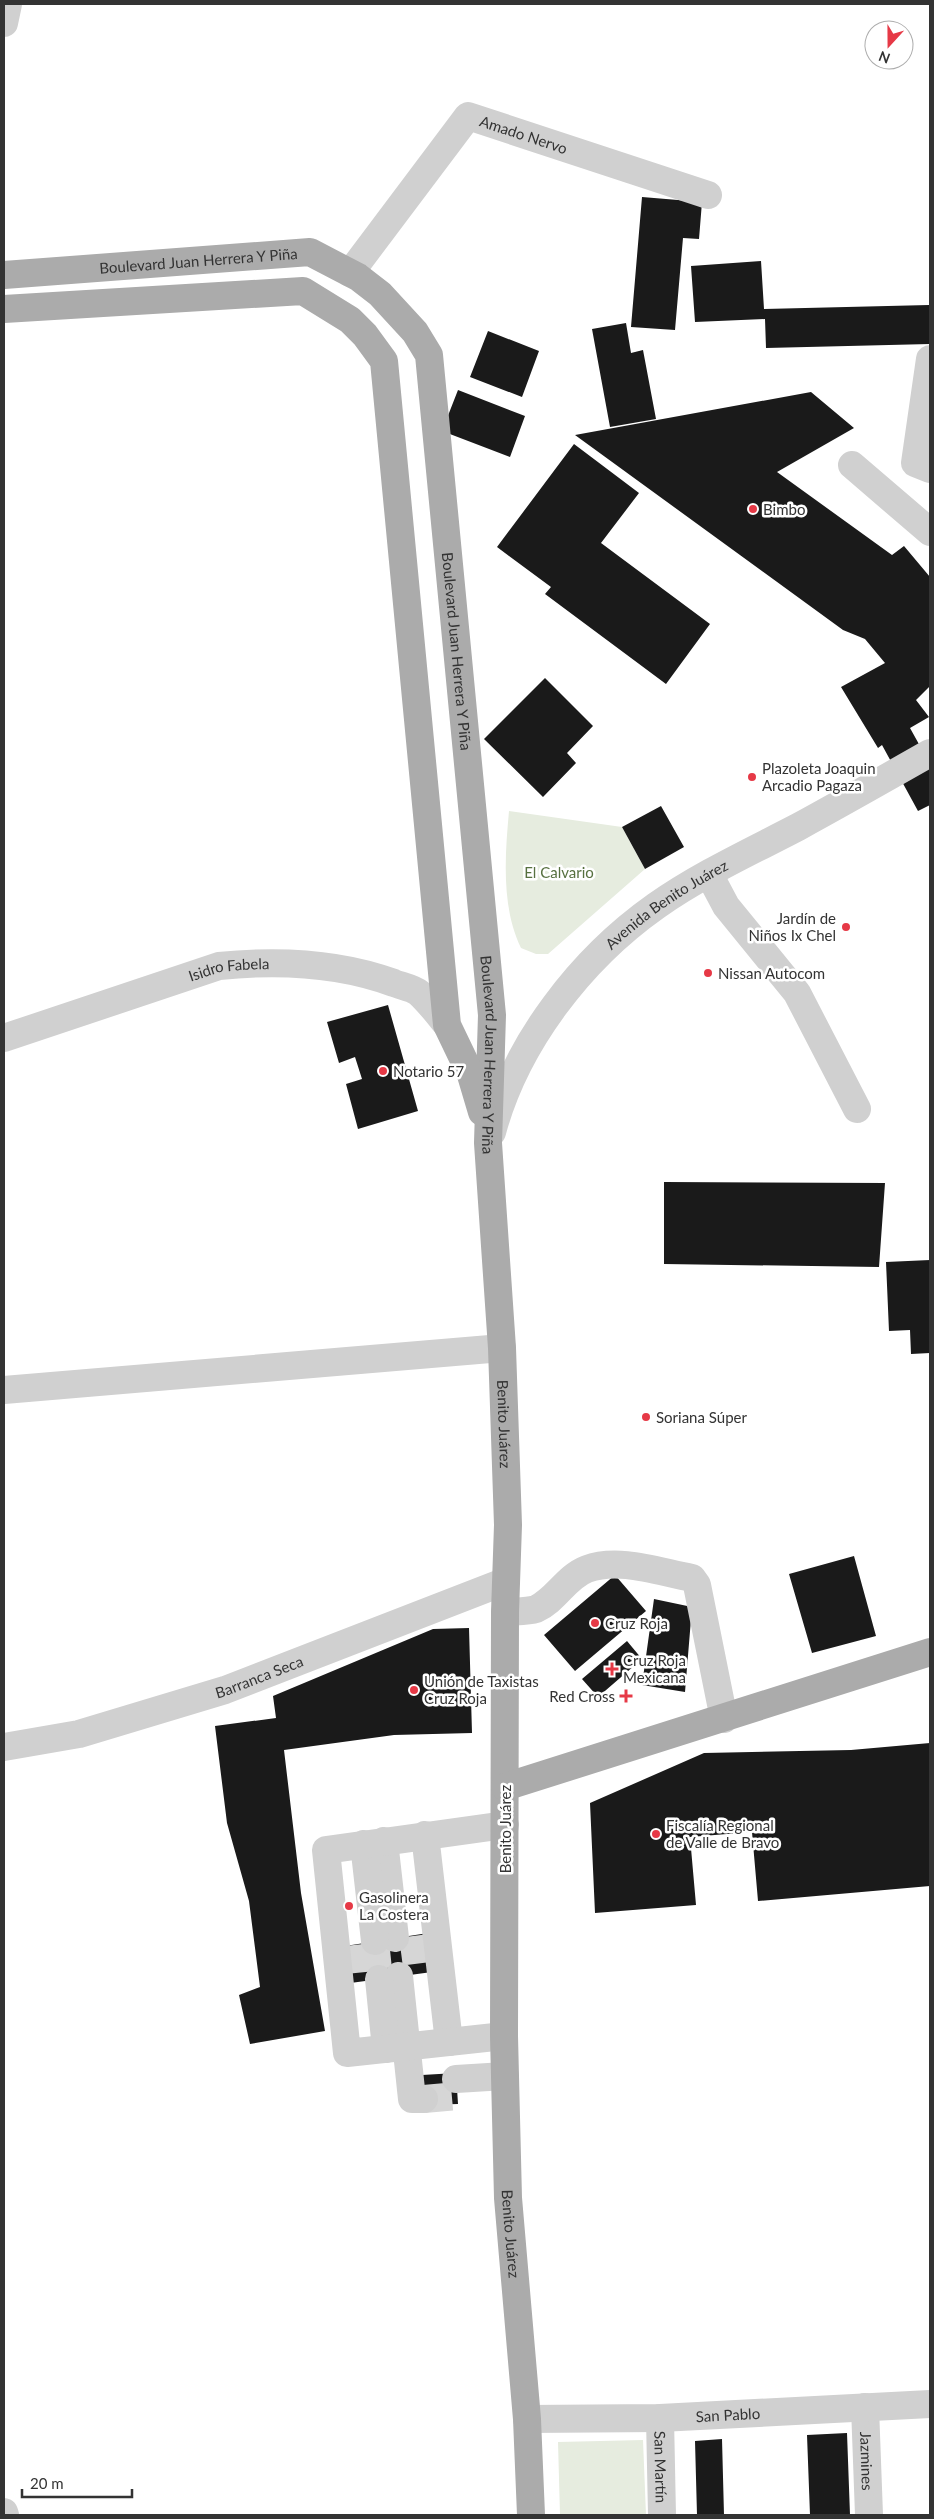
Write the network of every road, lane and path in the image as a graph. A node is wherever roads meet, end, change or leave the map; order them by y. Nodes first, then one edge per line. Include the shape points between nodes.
1 (8, 4) edge
2 (4, 23) edge
3 (708, 195) dead end
4 (350, 272) junction
5 (4, 275) edge
6 (4, 309) edge
7 (930, 358) edge
8 (852, 465) dead end
9 (930, 469) edge
10 (930, 532) edge
11 (930, 753) edge
12 (709, 874) junction
13 (447, 1025) junction
14 (4, 1038) edge
15 (857, 1110) dead end
16 (488, 1143) junction
17 (502, 1348) junction
18 (4, 1390) edge
19 (506, 1581) junction
20 (505, 1612) junction
21 (930, 1652) edge
22 (724, 1719) junction
23 (4, 1747) edge
24 (505, 1788) junction
25 (505, 1824) junction
26 (374, 1843) junction
27 (504, 2036) junction
28 (397, 2048) junction
29 (505, 2085) junction
30 (419, 2087) dead end
31 (457, 2088) tunnel mouth
32 (930, 2404) edge
33 (865, 2407) junction
34 (660, 2418) junction
35 (527, 2420) junction
36 (4, 2512) edge
37 (5, 2515) edge
38 (530, 2515) edge
39 (662, 2515) edge
40 (869, 2515) edge

1 - 2 street
3 - 4 street, Amado Nervo via 468,116
4 - 5 main road, Boulevard Juan Herrera Y Piña via 310,252
4 - 16 main road, Boulevard Juan Herrera Y Piña via 398,312 429,355 492,1015
6 - 13 main road, Boulevard Juan Herrera Y Piña via 304,291 350,320 378,351 384,361
7 - 9 street via 915,463
8 - 10 street
11 - 12 street, Avenida Benito Juárez
12 - 15 street via 726,906 797,993
12 - 16 street, Avenida Benito Juárez via 656,906 622,933 561,998 515,1070 498,1108
13 - 14 street, Isidro Fabela via 418,991 384,979 316,965 251,963 219,966
13 - 16 main road, Boulevard Juan Herrera Y Piña via 471,1075
16 - 17 main road, Benito Juárez
17 - 18 street
17 - 19 main road, Benito Juárez via 508,1525
19 - 20 main road, Benito Juárez
19 - 23 street, Barranca Seca via 225,1690 79,1734
20 - 22 street via 534,1610 587,1569 616,1564 692,1578 697,1585
20 - 24 main road, Benito Juárez
21 - 22 main road
22 - 24 main road
24 - 25 main road, Benito Juárez
25 - 26 street
25 - 27 main road, Benito Juárez
26 - 26 street via 384,1940
26 - 28 street
26 - 28 street
27 - 28 street
27 - 29 main road, Benito Juárez
28 - 28 street via 388,1978
28 - 30 street
29 - 31 street
29 - 35 main road, Benito Juárez via 508,2198
32 - 33 street, San Pablo
33 - 34 street, San Pablo
33 - 40 street, Jazmines
34 - 35 street, San Pablo
34 - 39 street, San Martín
35 - 38 main road, Benito Juárez
36 - 37 street

